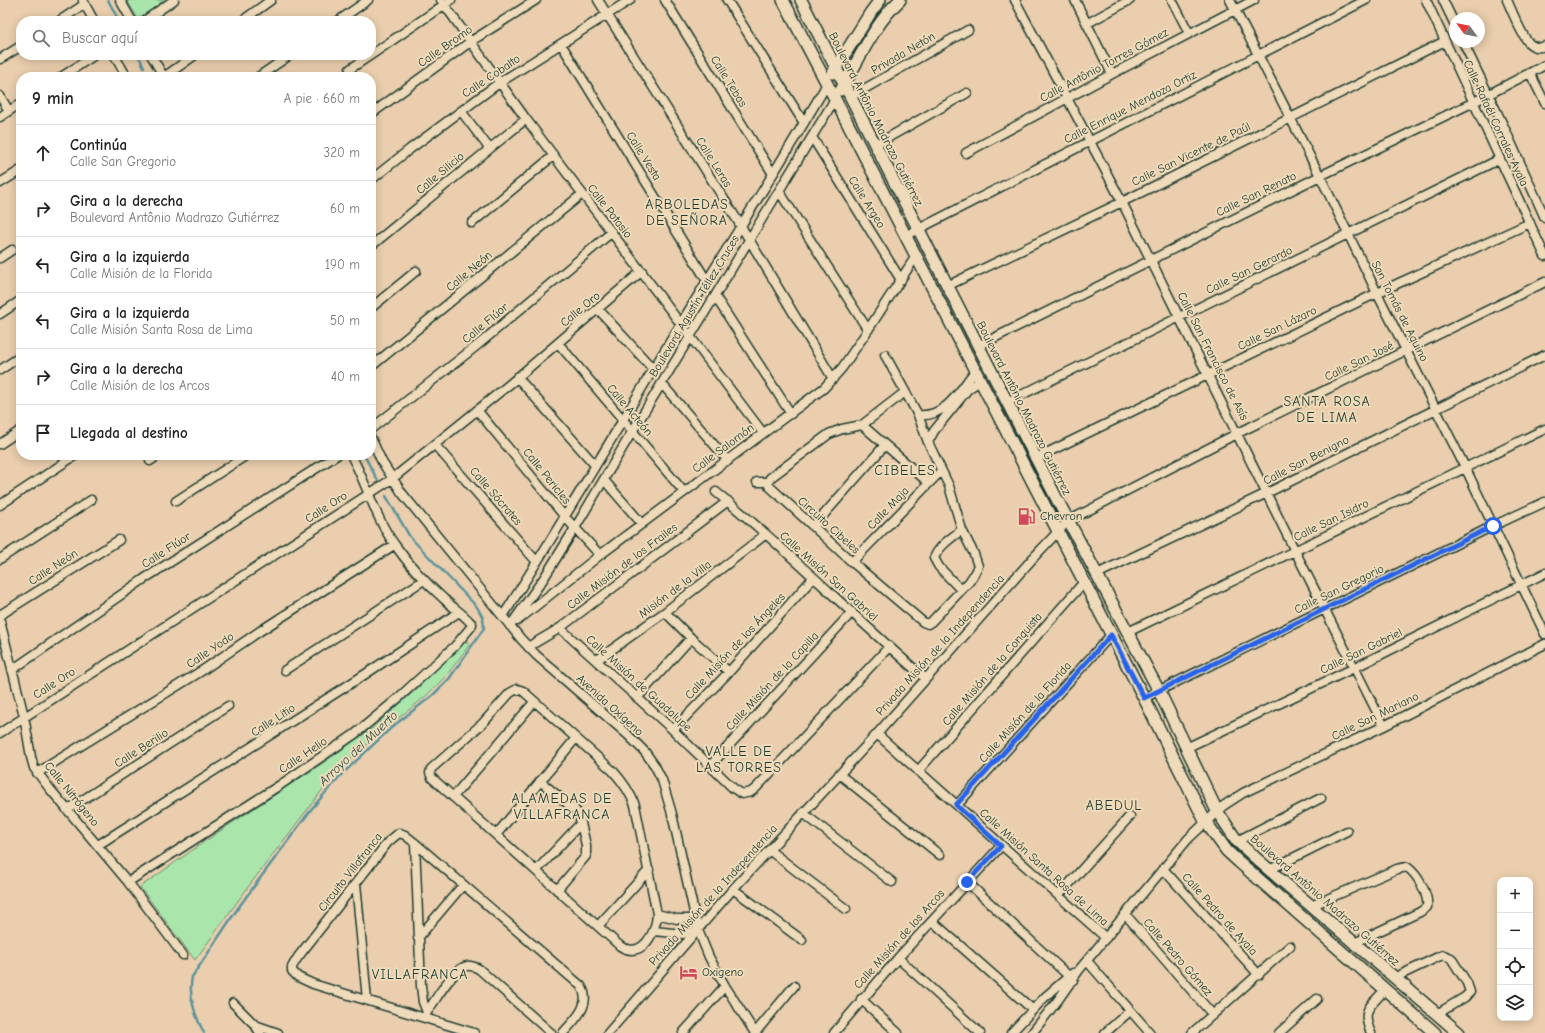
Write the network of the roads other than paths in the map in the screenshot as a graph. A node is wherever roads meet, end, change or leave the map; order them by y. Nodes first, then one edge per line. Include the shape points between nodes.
1 (120, 0) edge
2 (174, 0) edge
3 (271, 0) edge
4 (368, 0) edge
5 (536, 0) edge
6 (598, 0) edge
7 (630, 0) edge
8 (665, 0) edge
9 (727, 0) edge
10 (783, 0) edge
11 (880, 0) edge
12 (900, 0) edge
13 (1015, 0) edge
14 (1075, 0) edge
15 (1130, 0) edge
16 (1172, 0) edge
17 (1230, 0) edge
18 (1254, 0) edge
19 (1366, 0) edge
20 (1426, 0) edge
21 (1443, 0) edge
22 (1507, 0) edge
23 (445, 1) edge
24 (804, 1) edge
25 (84, 2) edge
26 (1235, 10) junction
27 (1449, 12) edge
28 (608, 15) junction
29 (66, 16) edge
30 (91, 16) edge
31 (129, 16) edge
32 (151, 16) edge
33 (249, 16) edge
34 (345, 16) edge
35 (1088, 23) junction
36 (968, 30) dead end
37 (1189, 33) junction
38 (1445, 41) junction
39 (470, 42) junction
40 (561, 44) junction
41 (1545, 46) edge
42 (1466, 48) edge
43 (16, 49) edge
44 (376, 51) edge
45 (1258, 56) junction
46 (0, 59) edge
47 (87, 60) edge
48 (117, 60) edge
49 (154, 60) edge
50 (188, 60) edge
51 (283, 60) edge
52 (364, 60) edge
53 (1545, 65) edge
54 (350, 69) dead end
55 (835, 70) junction
56 (69, 72) edge
57 (124, 72) edge
58 (161, 72) edge
59 (171, 72) edge
60 (265, 72) edge
61 (1530, 73) junction
62 (1112, 74) junction
63 (500, 83) junction
64 (827, 84) junction
65 (844, 86) junction
66 (968, 94) dead end
67 (1488, 94) junction
68 (0, 96) edge
69 (850, 97) junction
70 (836, 99) junction
71 (1067, 99) junction
72 (1474, 102) junction
73 (1545, 103) edge
74 (16, 106) edge
75 (376, 110) edge
76 (9, 111) junction
77 (461, 111) junction
78 (0, 117) edge
79 (526, 119) junction
80 (1290, 119) junction
81 (804, 123) junction
82 (812, 137) junction
83 (1089, 142) junction
84 (875, 145) junction
85 (489, 148) junction
86 (966, 153) dead end
87 (553, 156) junction
88 (1500, 159) junction
89 (16, 173) edge
90 (773, 174) junction
91 (376, 176) edge
92 (1320, 176) junction
93 (0, 183) edge
94 (779, 191) junction
95 (582, 194) junction
96 (1122, 202) junction
97 (1545, 218) edge
98 (472, 223) dead end
99 (1530, 223) junction
100 (741, 226) junction
101 (918, 230) junction
102 (612, 232) junction
103 (1349, 234) junction
104 (905, 236) junction
105 (1541, 237) edge
106 (748, 241) junction
107 (376, 242) edge
108 (12, 250) dead end
109 (916, 256) junction
110 (1545, 256) edge
111 (0, 258) edge
112 (1151, 259) junction
113 (416, 271) dead end
114 (642, 272) junction
115 (901, 280) junction
116 (707, 281) junction
117 (1545, 282) edge
118 (947, 286) junction
119 (1377, 293) junction
120 (715, 296) junction
121 (16, 303) edge
122 (376, 304) edge
123 (598, 310) junction
124 (0, 314) edge
125 (1180, 318) junction
126 (680, 325) junction
127 (868, 330) junction
128 (690, 338) junction
129 (558, 343) junction
130 (978, 346) junction
131 (1407, 351) junction
132 (885, 355) dead end
133 (1545, 355) edge
134 (16, 359) edge
135 (376, 362) edge
136 (654, 369) junction
137 (0, 370) edge
138 (977, 376) junction
139 (1208, 376) junction
140 (517, 377) junction
141 (833, 379) junction
142 (662, 384) junction
143 (905, 392) junction
144 (1007, 402) junction
145 (1435, 409) junction
146 (477, 410) junction
147 (791, 414) junction
148 (918, 416) junction
149 (623, 420) junction
150 (376, 425) edge
151 (862, 425) junction
152 (1545, 429) edge
153 (632, 432) junction
154 (16, 433) edge
155 (763, 434) junction
156 (1238, 434) junction
157 (928, 442) junction
158 (0, 444) edge
159 (435, 445) junction
160 (885, 445) junction
161 (376, 448) edge
162 (1036, 458) junction
163 (68, 460) edge
164 (239, 460) edge
165 (329, 460) edge
166 (353, 460) edge
167 (728, 461) junction
168 (595, 466) junction
169 (1465, 467) junction
170 (942, 471) junction
171 (392, 479) junction
172 (604, 480) junction
173 (758, 482) dead end
174 (768, 482) junction
175 (929, 483) junction
176 (684, 492) junction
177 (716, 492) dead end
178 (1267, 493) junction
179 (368, 494) junction
180 (91, 500) dead end
181 (176, 501) dead end
182 (728, 501) junction
183 (1545, 502) edge
184 (0, 505) edge
185 (565, 517) junction
186 (1068, 521) junction
187 (642, 524) junction
188 (1493, 526) junction
189 (813, 527) junction
190 (575, 528) junction
191 (962, 530) junction
192 (1058, 531) junction
193 (766, 534) junction
194 (119, 540) dead end
195 (394, 545) junction
196 (1295, 551) junction
197 (600, 555) junction
198 (0, 559) edge
199 (538, 562) junction
200 (852, 562) junction
201 (1545, 573) edge
202 (1097, 574) junction
203 (813, 578) junction
204 (424, 580) junction
205 (1084, 582) junction
206 (1522, 584) junction
207 (961, 590) junction
208 (1325, 609) junction
209 (459, 612) junction
210 (665, 612) junction
211 (852, 612) junction
212 (0, 615) edge
213 (503, 616) junction
214 (0, 621) edge
215 (510, 626) junction
216 (560, 628) junction
217 (1128, 632) junction
218 (1545, 634) edge
219 (1111, 635) junction
220 (691, 638) junction
221 (1545, 644) edge
222 (528, 647) junction
223 (889, 647) junction
224 (597, 660) junction
225 (1354, 668) junction
226 (12, 670) junction
227 (285, 670) dead end
228 (729, 672) junction
229 (926, 679) junction
230 (1159, 691) junction
231 (638, 698) junction
232 (1144, 698) junction
233 (534, 702) junction
234 (228, 706) dead end
235 (24, 716) junction
236 (1384, 726) junction
237 (674, 730) junction
238 (0, 733) edge
239 (877, 734) junction
240 (576, 738) junction
241 (1186, 748) junction
242 (710, 766) junction
243 (918, 771) junction
244 (37, 773) junction
245 (838, 774) junction
246 (540, 781) junction
247 (453, 797) junction
248 (1321, 798) dead end
249 (956, 805) junction
250 (67, 810) junction
251 (1216, 811) junction
252 (803, 813) junction
253 (1130, 816) dead end
254 (1205, 822) junction
255 (581, 823) junction
256 (1347, 831) dead end
257 (496, 835) junction
258 (1238, 841) junction
259 (415, 842) junction
260 (98, 845) junction
261 (1001, 846) junction
262 (769, 850) junction
263 (940, 855) dead end
264 (649, 870) junction
265 (1164, 870) junction
266 (1269, 870) junction
267 (536, 871) junction
268 (128, 882) junction
269 (892, 882) dead end
270 (967, 882) junction
271 (356, 883) junction
272 (464, 885) junction
273 (733, 889) junction
274 (557, 890) junction
275 (1059, 895) junction
276 (1311, 906) junction
277 (846, 909) dead end
278 (657, 914) junction
279 (1124, 914) junction
280 (695, 919) junction
281 (932, 921) junction
282 (598, 926) junction
283 (698, 930) junction
284 (654, 931) junction
285 (418, 938) junction
286 (1106, 938) junction
287 (802, 940) dead end
288 (1354, 943) junction
289 (1290, 946) dead end
290 (183, 956) dead end
291 (898, 958) junction
292 (1087, 961) junction
293 (1259, 975) junction
294 (1071, 978) junction
295 (1394, 978) junction
296 (725, 986) junction
297 (794, 986) dead end
298 (1385, 990) junction
299 (861, 999) junction
300 (1317, 999) dead end
301 (367, 1000) junction
302 (233, 1003) dead end
303 (1032, 1009) junction
304 (1130, 1010) junction
305 (1437, 1014) junction
306 (426, 1015) junction
307 (1213, 1015) junction
308 (255, 1025) junction
309 (260, 1033) edge
310 (278, 1033) edge
311 (474, 1033) edge
312 (551, 1033) edge
313 (563, 1033) edge
314 (608, 1033) edge
315 (683, 1033) edge
316 (755, 1033) edge
317 (834, 1033) edge
318 (898, 1033) edge
319 (980, 1033) edge
320 (1011, 1033) edge
321 (1032, 1033) edge
322 (1105, 1033) edge
323 (1150, 1033) edge
324 (1192, 1033) edge
325 (1279, 1033) edge
326 (1371, 1033) edge
327 (1435, 1033) edge
328 (1459, 1033) edge

1 - 31 street
2 - 32 street
3 - 33 street
4 - 34 street
5 - 39 street, Calle Bromo
6 - 28 street, Calle Leras
7 - 28 street, Calle Cobalto
8 - 90 street, Calle Tebas
9 - 81 street
10 - 64 street
11 - 55 street, Boulevard Agustín Téllez Cruces
12 - 65 street, Boulevard Agustín Téllez Cruces via 879,25
13 - 71 street, Calle San Francisco de Asís
14 - 35 street
15 - 35 street
16 - 37 street
17 - 26 street, San Tomás de Aquino
18 - 26 street, Calle Antônio Torres Gómez
19 - 45 street, Calle Enrique Mendoza Ortiz
20 - 38 street, Calle Rafaél Corrales Ayala
21 - 27 street
22 - 41 street via 1528,41 1535,47
23 - 39 street, Calle Potasio
23 - 44 street
24 - 55 street, Boulevard Antônio Madrazo Gutiérrez
25 - 29 street
25 - 30 street
26 - 37 street, Calle Antônio Torres Gómez
26 - 45 street, San Tomás de Aquino
28 - 40 street, Calle Cobalto
28 - 100 street, Calle Leras
35 - 62 street
36 - 69 street, Privada Netón
37 - 62 street, Calle Antônio Torres Gómez
38 - 72 street, Calle Rafaél Corrales Ayala
38 - 80 street, Calle San Vicente de Paúl
39 - 63 street, Calle Potasio
39 - 75 street, Calle Bromo
40 - 63 street, Calle Cobalto
40 - 116 street, Calle Vesta
42 - 67 street, Calle Rafaél Corrales Ayala
43 - 46 street
45 - 80 street, San Tomás de Aquino
45 - 83 street, Calle Enrique Mendoza Ortiz
47 - 56 street
48 - 57 street
49 - 58 street
50 - 59 street
51 - 60 street
52 - 54 street
53 - 61 street, Calle San Renato
55 - 64 street, Boulevard Agustín Téllez Cruces
55 - 65 street, Boulevard Antônio Madrazo Gutiérrez
61 - 67 street, Calle San Renato
61 - 73 street
62 - 71 street, Calle Antônio Torres Gómez
63 - 77 street, Calle Cobalto
63 - 79 street, Calle Potasio
64 - 70 street
64 - 81 street, Boulevard Agustín Téllez Cruces
65 - 69 street, Boulevard Antônio Madrazo Gutiérrez
65 - 70 street, Boulevard Agustín Téllez Cruces
66 - 84 street
67 - 72 street, Calle San Renato
67 - 97 street, Calle Rafaél Corrales Ayala
68 - 76 street
69 - 84 street, Boulevard Antônio Madrazo Gutiérrez
70 - 82 street, Boulevard Agustín Téllez Cruces
70 - 104 street
71 - 83 street, Calle San Francisco de Asís
71 - 86 street, Calle Antônio Torres Gómez
72 - 88 street, Calle Rafaél Corrales Ayala
72 - 92 street, Calle San Renato
74 - 76 street
76 - 78 street
77 - 85 street
77 - 91 street, Calle Cobalto
79 - 85 street, Calle Silicio
79 - 87 street, Calle Potasio
80 - 92 street, San Tomás de Aquino
80 - 96 street, Calle San Vicente de Paúl
81 - 90 street, Boulevard Agustín Téllez Cruces
82 - 94 street, Boulevard Agustín Téllez Cruces
82 - 115 street, Calle Argeo
83 - 96 street, Calle San Francisco de Asís
83 - 101 street, Calle Enrique Mendoza Ortiz
84 - 101 street, Boulevard Antônio Madrazo Gutiérrez
85 - 107 street, Calle Silicio
87 - 95 street, Calle Potasio
87 - 98 street
88 - 99 street, Calle Rafaél Corrales Ayala
88 - 103 street, Calle San Gerardo
89 - 93 street
90 - 100 street, Boulevard Agustín Téllez Cruces
92 - 103 street, San Tomás de Aquino
92 - 112 street, Calle San Renato
94 - 106 street, Boulevard Agustín Téllez Cruces
94 - 127 street
95 - 102 street, Calle Potasio
95 - 135 street, Calle Neón
96 - 112 street, Calle San Francisco de Asís
96 - 118 street, Calle San Vicente de Paúl
99 - 105 street, Calle Rafaél Corrales Ayala
99 - 119 street, Calle San Lázaro
100 - 106 street, Calle Leras
100 - 116 street, Boulevard Agustín Téllez Cruces
101 - 104 street, Calle Enrique Mendoza Ortiz
101 - 118 street, Boulevard Antônio Madrazo Gutiérrez
102 - 114 street, Calle Potasio
102 - 150 street, Calle Flúor via 479,344
103 - 119 street, San Tomás de Aquino
103 - 125 street, Calle San Gerardo
104 - 109 street
105 - 110 street, Calle Rafaél Corrales Ayala
106 - 120 street, Boulevard Agustín Téllez Cruces
106 - 141 street, Calle Leras
108 - 111 street
109 - 115 street, Calle Salomón
109 - 138 street
112 - 125 street, Calle San Francisco de Asís
112 - 130 street, Calle San Renato
113 - 122 street
114 - 123 street, Calle Oro
114 - 126 street, Calle Potasio
115 - 127 street, Calle Salomón
116 - 126 street, Boulevard Agustín Téllez Cruces
117 - 131 street, Calle San José
118 - 130 street, Boulevard Antônio Madrazo Gutiérrez
119 - 131 street, San Tomás de Aquino
119 - 139 street, Calle San Lázaro
120 - 128 street, Boulevard Agustín Téllez Cruces
120 - 147 street
121 - 124 street
123 - 129 street, Calle Oro
123 - 136 street
125 - 139 street, Calle San Francisco de Asís
125 - 144 street, Calle San Gerardo
126 - 128 street, Calle Potasio
126 - 136 street, Boulevard Agustín Téllez Cruces
127 - 141 street, Calle Salomón
128 - 142 street, Boulevard Agustín Téllez Cruces
128 - 155 street, Calle Potasio
129 - 140 street, Calle Oro
129 - 149 street, Calle Acteón
130 - 144 street, Boulevard Antônio Madrazo Gutiérrez
131 - 145 street, San Tomás de Aquino
131 - 156 street, Calle San José
132 - 143 street, Circuito Cibeles
133 - 145 street, Calle San Benigno
134 - 137 street
136 - 149 street, Boulevard Agustín Téllez Cruces
138 - 148 street via 942,409 928,416
138 - 157 street
138 - 192 street
139 - 156 street, Calle San Francisco de Asís
139 - 162 street, Calle San Lázaro
140 - 146 street, Calle Oro
140 - 168 street
141 - 147 street, Calle Salomón
142 - 153 street, Boulevard Agustín Téllez Cruces
142 - 167 street
143 - 148 street, Circuito Cibeles
143 - 151 street
144 - 162 street, Boulevard Antônio Madrazo Gutiérrez
145 - 169 street, San Tomás de Aquino
145 - 178 street, Calle San Benigno
146 - 159 street, Calle Oro
146 - 185 street, Calle Pericles
147 - 155 street, Calle Salomón
148 - 157 street, Circuito Cibeles
149 - 153 street, Calle Acteón
149 - 168 street, Boulevard Agustín Téllez Cruces
151 - 160 street
151 - 174 street via 829,434
152 - 169 street, Calle San Isidro
153 - 172 street, Boulevard Agustín Téllez Cruces
153 - 176 street, Calle Acteón
154 - 158 street
155 - 167 street, Calle Salomón
156 - 178 street, Calle San Francisco de Asís
156 - 186 street, Calle San José
157 - 170 street, Circuito Cibeles
159 - 171 street, Calle Oro
159 - 199 street, Calle Sócrates
160 - 175 street
160 - 189 street
161 - 171 street, Avenida Oxígeno
162 - 186 street, Boulevard Antônio Madrazo Gutiérrez
163 - 184 street
164 - 181 street
165 - 226 street, Calle Flúor via 144,579
166 - 179 street
167 - 176 street, Calle Salomón
168 - 185 street, Boulevard Agustín Téllez Cruces
169 - 188 street, San Tomás de Aquino
169 - 196 street, Calle San Isidro
170 - 175 street, Calle Maja
170 - 191 street, Circuito Cibeles
171 - 179 street, Calle Oro
171 - 213 street, Avenida Oxígeno
172 - 187 street
172 - 190 street, Boulevard Agustín Téllez Cruces
173 - 174 street
174 - 189 street, Circuito Cibeles via 769,486
175 - 200 street, Calle Maja
176 - 187 street, Calle Salomón
177 - 182 street, Calle Misión San Gabriel
178 - 196 street, Calle San Francisco de Asís
178 - 202 street, Calle San Benigno
179 - 195 street
179 - 235 street, Calle Oro
180 - 198 street
182 - 193 street, Calle Misión San Gabriel
182 - 216 street, Calle Misión de los Frailes
183 - 188 street, Calle San Gregorio
185 - 190 street, Calle Pericles
185 - 199 street, Boulevard Agustín Téllez Cruces
186 - 192 street, Calle San José
186 - 202 street, Boulevard Antônio Madrazo Gutiérrez
187 - 197 street, Calle Salomón
188 - 206 street, San Tomás de Aquino
188 - 208 street, Calle San Gregorio
189 - 200 street, Circuito Cibeles
190 - 197 street, Calle Pericles
190 - 215 street, Boulevard Agustín Téllez Cruces
191 - 207 street, Circuito Cibeles via 978,566 974,576
191 - 207 street via 939,550 934,558
192 - 205 street
192 - 229 street, Privada Misión de la Independencia
193 - 203 street, Calle Misión San Gabriel
193 - 210 street, Misión de la Villa
194 - 212 street, Calle Neón
195 - 204 street
195 - 244 street, Calle Yodo via 203,670
196 - 208 street, Calle San Francisco de Asís
196 - 217 street, Calle San Isidro
197 - 215 street, Calle Salomón
199 - 213 street, Boulevard Agustín Téllez Cruces
200 - 207 street, Circuito Cibeles via 928,624
201 - 206 street, Calle San Gabriel
202 - 217 street, Boulevard Antônio Madrazo Gutiérrez
203 - 211 street, Calle Misión San Gabriel
203 - 228 street, Calle Misión de los Ángeles
204 - 209 street
204 - 227 street
205 - 219 street
205 - 243 street, Calle Misión de la Conquista
206 - 218 street, San Tomás de Aquino
206 - 225 street, Calle San Gabriel
208 - 225 street, Calle San Francisco de Asís
208 - 230 street, Calle San Gregorio
209 - 260 street, Calle Litio
209 - 268 street, Calle Helio via 472,624 469,631 356,734
210 - 220 street
210 - 224 street, Misión de la Villa
211 - 223 street, Calle Misión San Gabriel
211 - 242 street, Calle Misión de la Capilla
213 - 215 street, Avenida Oxígeno
214 - 226 street, Calle Nitrógeno
215 - 222 street, Avenida Oxígeno
216 - 222 street, Calle Misión de los Frailes
216 - 224 street, Calle Misión de Guadalupe
217 - 230 street, Boulevard Antônio Madrazo Gutiérrez
219 - 232 street
219 - 249 street, Calle Misión de la Florida
220 - 228 street
220 - 231 street
221 - 236 street, Calle San Mariano
222 - 280 street, Avenida Oxígeno via 628,735 655,766 672,814
223 - 229 street, Calle Misión San Gabriel
223 - 242 street, Calle Misión de Guadalupe via 751,792 738,792
224 - 231 street, Calle Misión de Guadalupe
225 - 236 street, Calle San Francisco de Asís
225 - 241 street, Calle San Gabriel
226 - 235 street, Calle Nitrógeno
228 - 237 street, Calle Misión de los Ángeles
229 - 239 street, Privada Misión de la Independencia
230 - 232 street, Calle San Gregorio
230 - 241 street, Boulevard Antônio Madrazo Gutiérrez
231 - 237 street, Calle Misión de Guadalupe
232 - 254 street
233 - 240 street
233 - 247 street
233 - 247 street via 519,690 514,690 483,722 431,768 432,778
234 - 250 street, Calle Berilio
235 - 238 street, Calle Oro
235 - 244 street, Calle Nitrógeno via 31,757
236 - 251 street, Calle San Mariano via 1243,793
237 - 242 street, Calle Misión de Guadalupe
239 - 243 street, Calle Misión Santa Rosa de Lima
239 - 245 street, Privada Misión de la Independencia
240 - 246 street
240 - 264 street via 613,771 631,795
241 - 251 street, Boulevard Antônio Madrazo Gutiérrez
243 - 249 street, Calle Misión Santa Rosa de Lima
244 - 250 street, Calle Nitrógeno
245 - 252 street, Privada Misión de la Independencia
245 - 263 street
246 - 255 street via 576,810
246 - 257 street
247 - 257 street
248 - 258 street
249 - 261 street, Calle Misión Santa Rosa de Lima
250 - 260 street, Calle Nitrógeno
251 - 254 street, Calle San Mariano
251 - 258 street, Boulevard Antônio Madrazo Gutiérrez
252 - 262 street, Privada Misión de la Independencia
252 - 269 street
253 - 275 street
254 - 265 street, Calle San Mariano
254 - 298 street via 1235,859
255 - 267 street
255 - 274 street via 586,856
256 - 266 street
257 - 267 street
258 - 266 street, Boulevard Antônio Madrazo Gutiérrez
259 - 271 street, Circuito Villafranca via 399,833 393,837
259 - 272 street, Circuito Villafranca
259 - 285 street
260 - 268 street, Calle Nitrógeno
261 - 270 street, Calle Misión de los Arcos
261 - 275 street, Calle Misión Santa Rosa de Lima
262 - 273 street, Privada Misión de la Independencia
262 - 277 street
264 - 278 street
264 - 282 street
265 - 279 street, Calle San Mariano
265 - 293 street, Calle Pedro de Ayala
266 - 276 street, Boulevard Antônio Madrazo Gutiérrez
267 - 274 street
268 - 290 street, Calle Nitrógeno
270 - 281 street, Calle Misión de los Arcos
270 - 294 street
271 - 301 street
271 - 301 street, Circuito Villafranca via 298,957 292,971 304,981
272 - 285 street
272 - 313 street, Circuito Villafranca via 582,986 586,996 583,1008
273 - 283 street, Privada Misión de la Independencia
273 - 287 street
274 - 282 street
275 - 286 street, Calle Misión Santa Rosa de Lima
276 - 288 street, Boulevard Antônio Madrazo Gutiérrez
276 - 288 street via 1397,869 1411,870 1424,892 1427,907
278 - 280 street via 677,919
278 - 284 street
279 - 286 street, Calle San Mariano
279 - 307 street, Calle Pedro Gómez
280 - 283 street, Avenida Oxígeno
281 - 291 street, Calle Misión de los Arcos
281 - 303 street
282 - 284 street via 627,950 633,951 640,948
283 - 284 street via 682,934
283 - 296 street, Avenida Oxígeno
283 - 314 street, Privada Misión de la Independencia
285 - 306 street
286 - 292 street, Calle San Mariano
288 - 295 street, Boulevard Antônio Madrazo Gutiérrez
289 - 293 street
291 - 299 street, Calle Misión de los Arcos
291 - 319 street
292 - 294 street, Calle San Mariano
292 - 304 street
293 - 307 street
294 - 303 street
294 - 321 street
295 - 305 street, Boulevard Antônio Madrazo Gutiérrez
295 - 305 street via 1440,956 1451,958 1470,992
296 - 315 street
296 - 316 street, Avenida Oxígeno
297 - 316 street
298 - 326 street via 1366,1012
298 - 327 street
299 - 317 street, Calle Misión de los Arcos
299 - 318 street
300 - 325 street
301 - 306 street, Circuito Villafranca
302 - 308 street
303 - 320 street
304 - 322 street
304 - 323 street
305 - 328 street, Boulevard Antônio Madrazo Gutiérrez
306 - 311 street, Circuito Villafranca
306 - 312 street via 452,976 468,965 479,970
307 - 324 street
308 - 309 street
308 - 310 street

